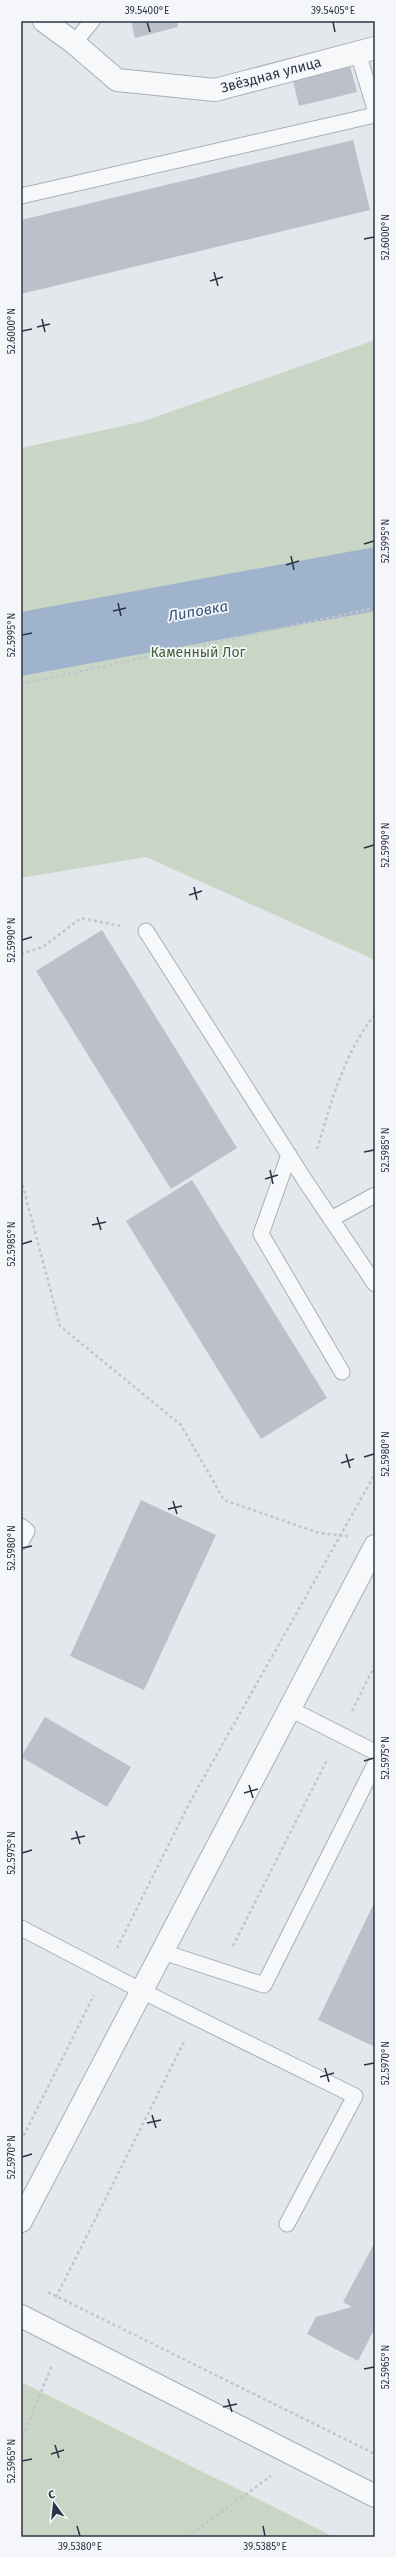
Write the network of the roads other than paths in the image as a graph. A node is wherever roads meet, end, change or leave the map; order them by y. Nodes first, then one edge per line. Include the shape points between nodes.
1 (44, 21) edge
2 (92, 21) edge
3 (74, 43) junction
4 (366, 51) edge
5 (375, 109) edge
6 (375, 115) edge
7 (21, 196) edge
8 (146, 932) road end
9 (289, 1155) junction
10 (375, 1195) edge
11 (331, 1219) junction
12 (375, 1284) edge
13 (342, 1372) dead end
14 (21, 1526) edge
15 (21, 1542) edge
16 (375, 1546) edge
17 (290, 1709) junction
18 (375, 1752) edge
19 (375, 1764) edge
20 (21, 1928) edge
21 (163, 1952) junction
22 (142, 1991) junction
23 (21, 2221) edge
24 (287, 2224) dead end
25 (21, 2316) edge
26 (375, 2496) edge

1 - 3 street, Звёздная улица
2 - 3 lane
3 - 4 street, Звёздная улица via 117,80 215,90
4 - 5 lane
6 - 7 lane
8 - 9 lane
9 - 11 lane
9 - 13 lane via 261,1234
10 - 11 lane
11 - 12 lane
14 - 15 lane via 26,1531
16 - 17 street
17 - 18 lane
17 - 21 street
19 - 21 lane via 264,1985
20 - 22 lane
21 - 22 street
22 - 23 street
22 - 24 lane via 355,2096
25 - 26 street

